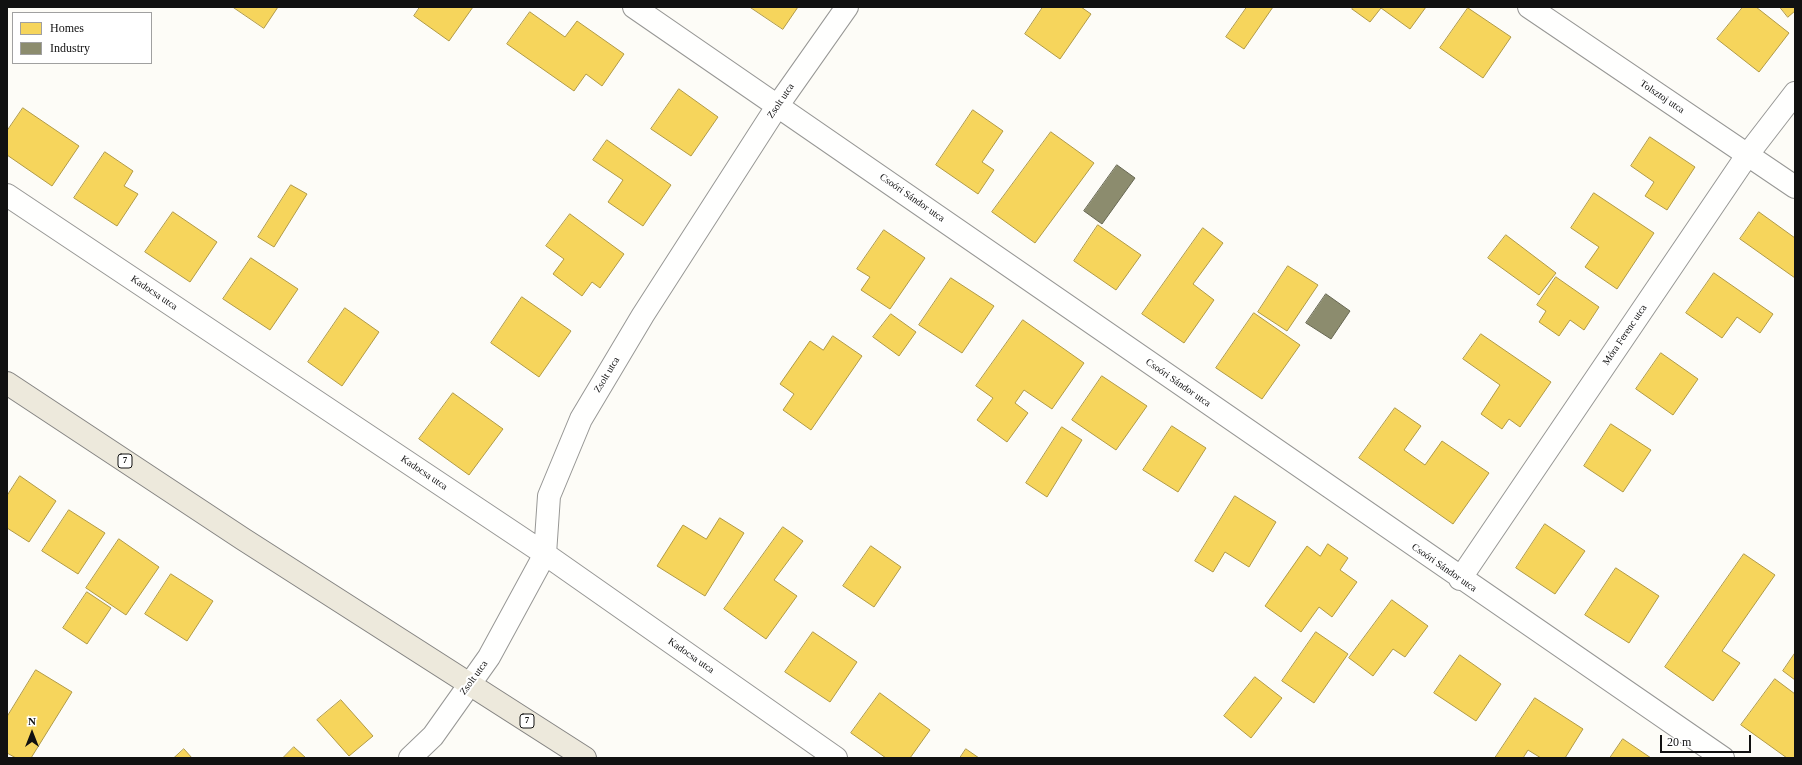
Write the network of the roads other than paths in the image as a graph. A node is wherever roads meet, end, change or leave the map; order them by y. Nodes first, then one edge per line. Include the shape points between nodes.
1 (634, 7) edge
2 (847, 7) edge
3 (1529, 7) edge
4 (1795, 93) edge
5 (778, 105) junction
6 (1748, 154) junction
7 (1795, 187) edge
8 (7, 195) edge
9 (7, 383) edge
10 (545, 554) junction
11 (1460, 579) junction
12 (469, 685) junction
13 (410, 758) edge
14 (585, 758) edge
15 (836, 758) edge
16 (1722, 758) edge

1 - 5 street, Csoóri Sándor utca
2 - 5 street, Zsolt utca
3 - 6 street, Tolsztoj utca
4 - 6 street, Móra Ferenc utca
5 - 10 street, Zsolt utca via 643,315 581,419 549,496
5 - 11 street, Csoóri Sándor utca
6 - 7 street, Tolsztoj utca
6 - 11 street, Móra Ferenc utca
8 - 10 street, Kadocsa utca
9 - 12 main road, 7
10 - 12 street, Zsolt utca via 489,657
10 - 15 street, Kadocsa utca
11 - 16 street, Csoóri Sándor utca
12 - 13 street, Zsolt utca via 433,736
12 - 14 main road, 7

